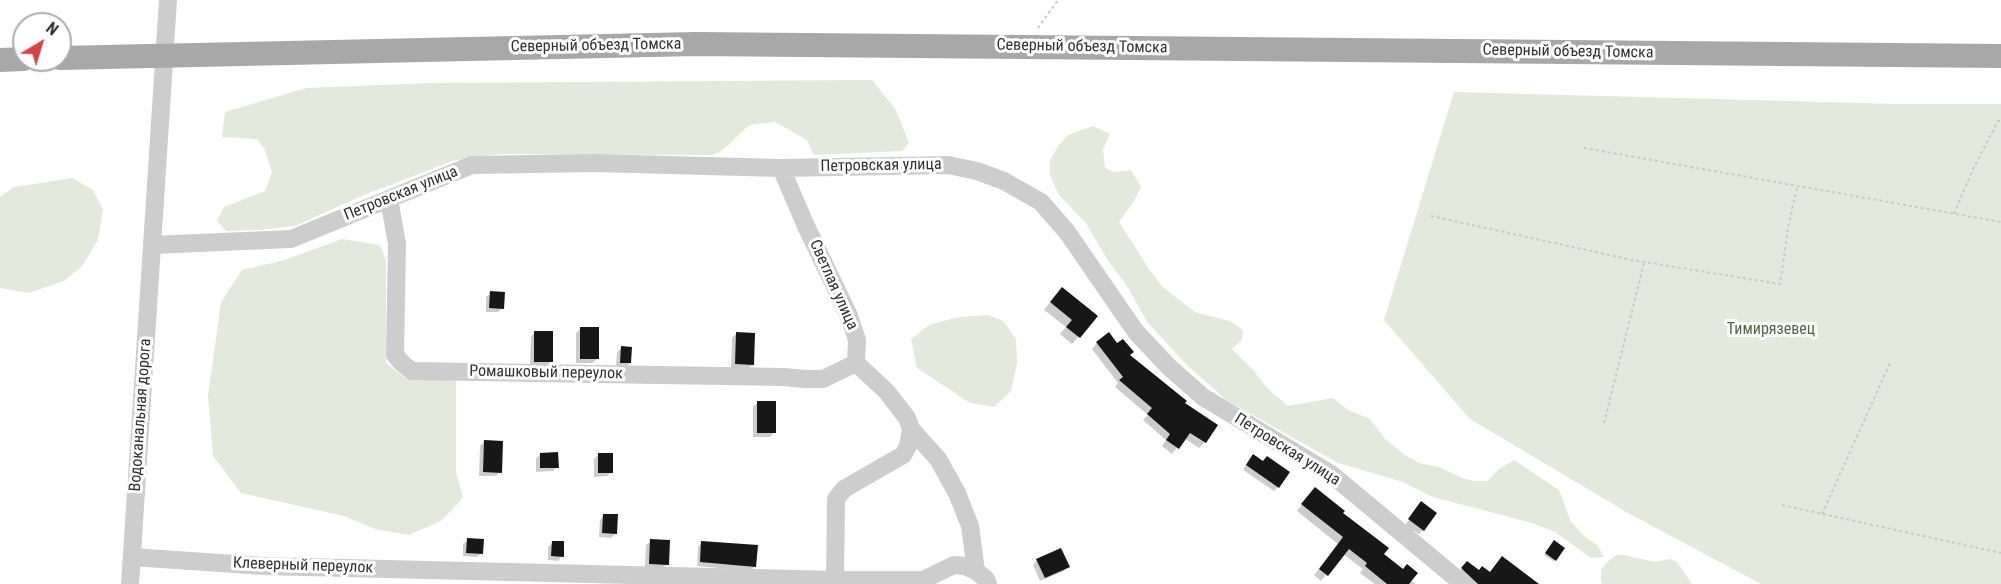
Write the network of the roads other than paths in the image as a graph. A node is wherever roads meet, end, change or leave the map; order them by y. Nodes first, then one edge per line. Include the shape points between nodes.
1 (168, 0) edge
2 (163, 56) junction
3 (2001, 56) edge
4 (72, 58) edge
5 (782, 168) junction
6 (388, 199) junction
7 (152, 245) junction
8 (856, 363) junction
9 (911, 429) junction
10 (132, 557) junction
11 (982, 577) edge
12 (835, 580) junction
13 (130, 584) edge
14 (1462, 584) edge

1 - 2 street
2 - 3 main road, Северный объезд Томска via 696,44
2 - 4 main road, Северный объезд Томска
2 - 7 street, Водоканальная дорога
5 - 6 street, Петровская улица via 595,163 472,165
5 - 8 street, Светлая улица via 849,316 857,340
5 - 14 street, Петровская улица via 948,165 1004,181 1041,202 1074,241 1136,332 1168,367 1203,397 1331,474
6 - 7 street, Петровская улица via 291,239
6 - 8 street, Ромашковый переулок via 397,244 395,355 412,370 824,379
7 - 10 street, Водоканальная дорога
8 - 9 street via 887,392
9 - 11 street via 938,459 957,493 970,526
9 - 12 street via 903,455 844,489 836,499
10 - 12 street, Клеверный переулок via 276,566
10 - 13 street, Водоканальная дорога
11 - 12 street via 965,566 954,565 923,580

